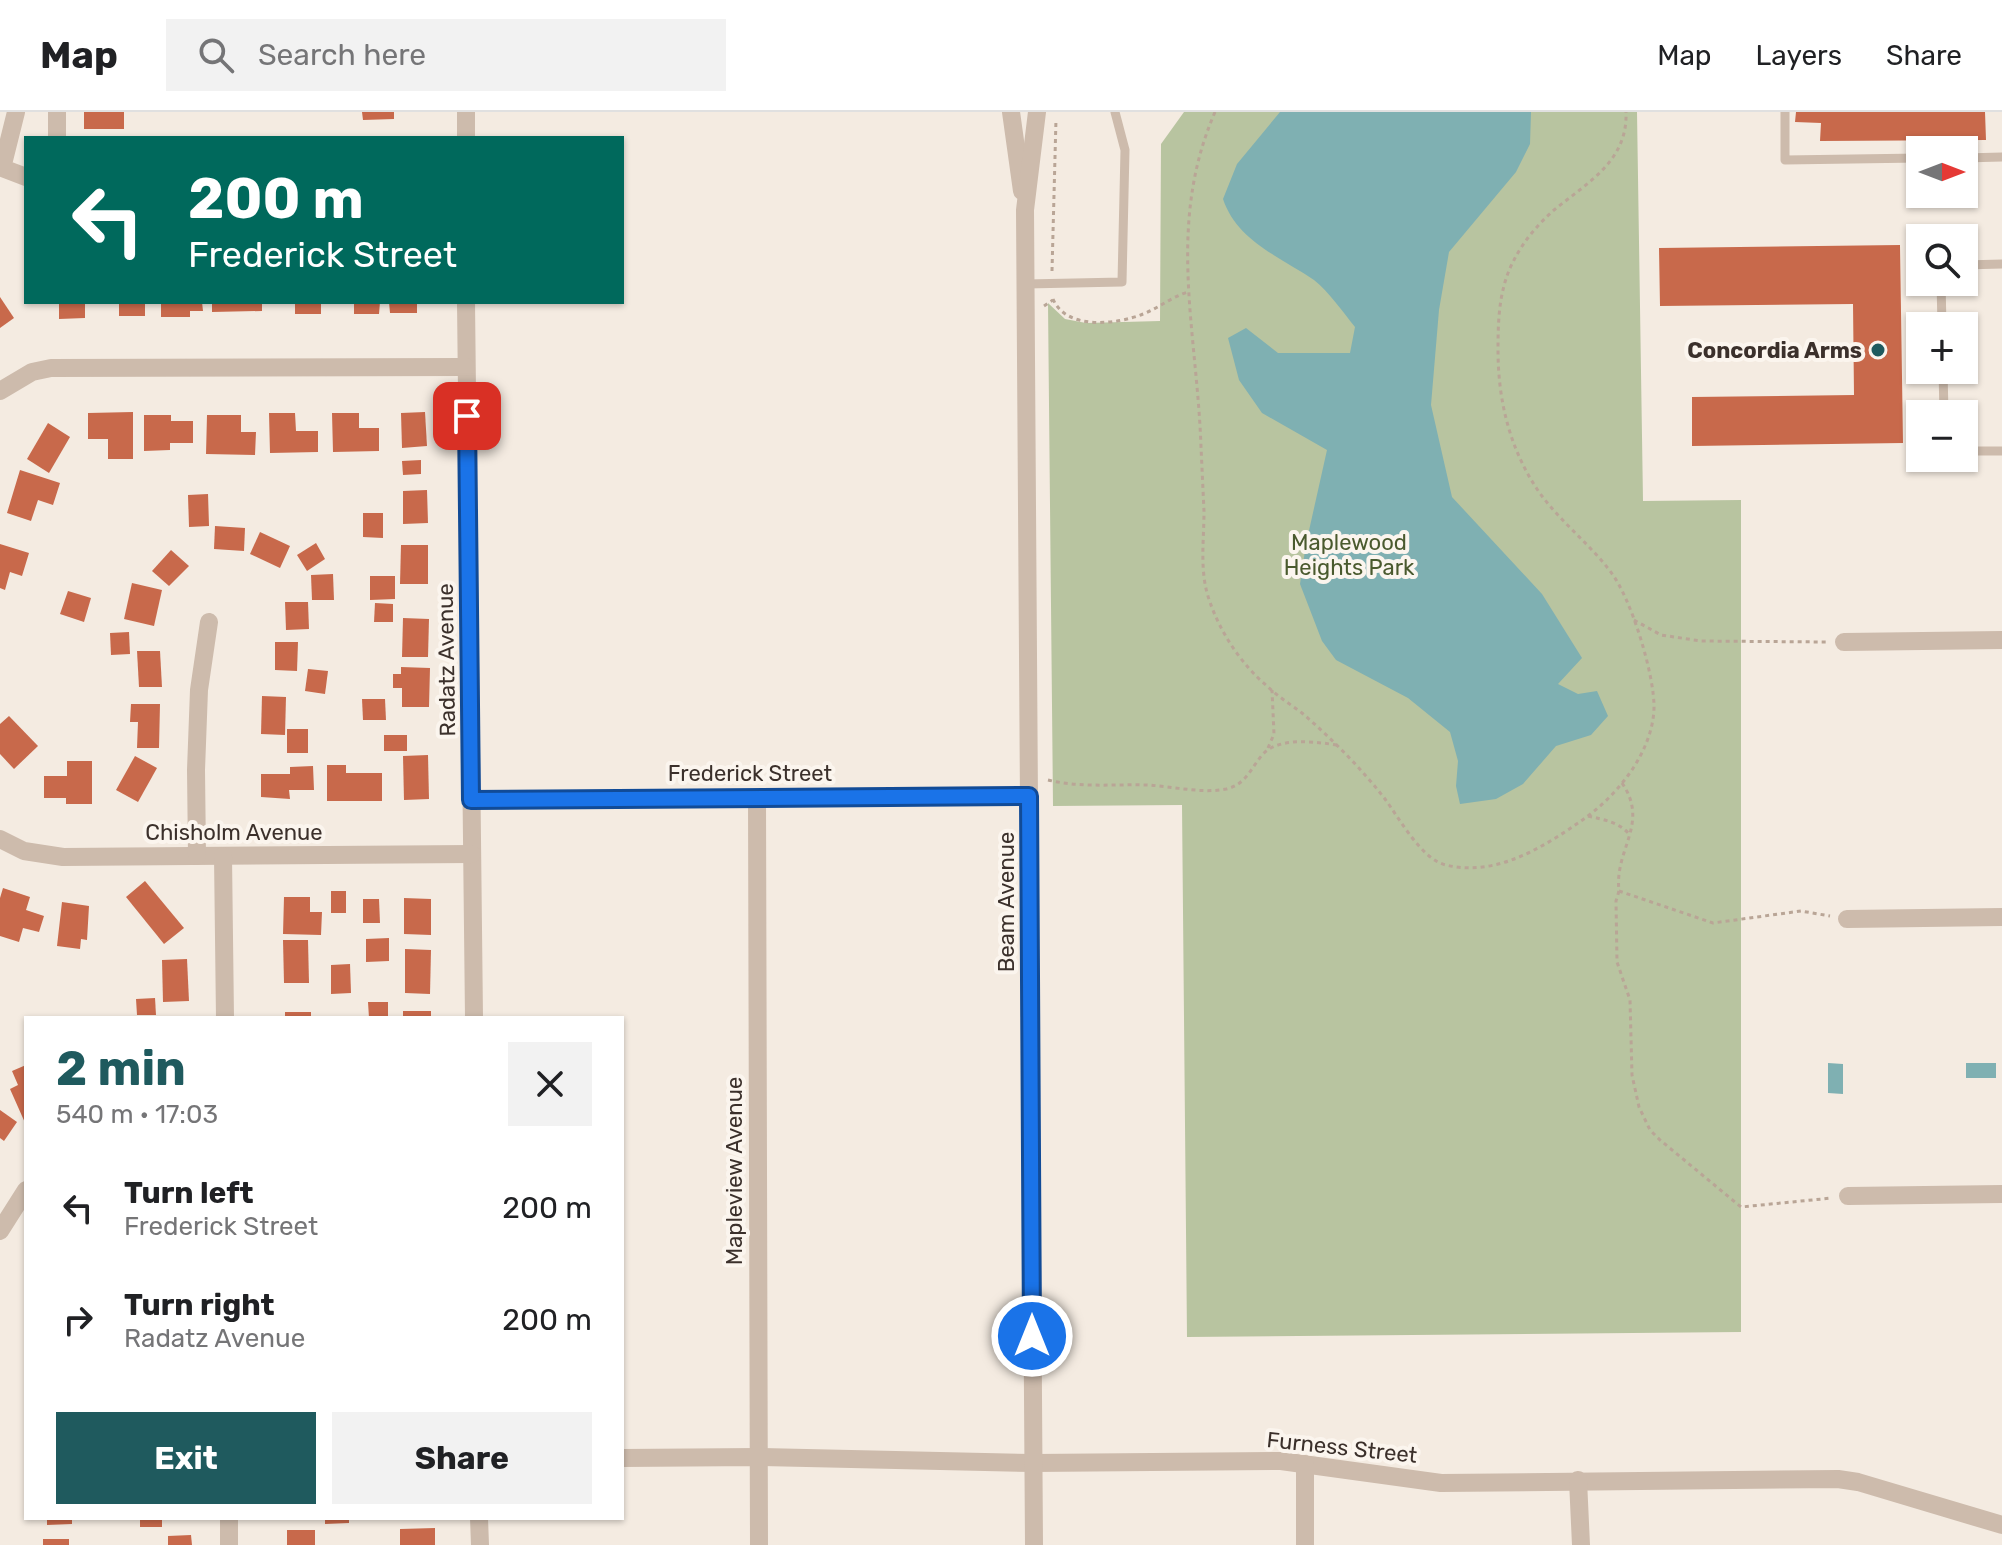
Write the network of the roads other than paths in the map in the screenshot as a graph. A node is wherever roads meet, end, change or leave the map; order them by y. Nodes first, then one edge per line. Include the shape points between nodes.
1 (16, 112) edge
2 (57, 112) edge
3 (466, 112) edge
4 (1011, 112) edge
5 (1037, 112) edge
6 (1115, 112) edge
7 (1785, 112) edge
8 (57, 136) edge
9 (466, 136) edge
10 (2002, 157) edge
11 (1906, 158) edge
12 (1978, 158) edge
13 (24, 176) edge
14 (1025, 210) junction
15 (2002, 264) edge
16 (1978, 265) edge
17 (1026, 284) junction
18 (466, 304) edge
19 (466, 367) junction
20 (0, 391) edge
21 (1978, 451) edge
22 (2002, 451) edge
23 (209, 622) dead end
24 (2002, 640) edge
25 (1844, 642) road end
26 (1029, 796) junction
27 (757, 797) junction
28 (471, 800) junction
29 (0, 839) edge
30 (472, 854) junction
31 (197, 856) junction
32 (223, 856) junction
33 (2002, 917) edge
34 (1847, 919) road end
35 (225, 1016) edge
36 (474, 1016) edge
37 (24, 1193) edge
38 (2002, 1194) edge
39 (1848, 1196) road end
40 (0, 1231) edge
41 (758, 1457) junction
42 (624, 1458) edge
43 (1033, 1463) junction
44 (1305, 1464) junction
45 (1578, 1480) junction
46 (229, 1520) edge
47 (479, 1520) edge
48 (2002, 1525) edge
49 (229, 1545) edge
50 (480, 1545) edge
51 (759, 1545) edge
52 (1034, 1545) edge
53 (1305, 1545) edge
54 (1581, 1545) edge

1 - 13 street via 2,168
2 - 8 street
3 - 9 street
4 - 14 street, Beam Avenue
5 - 14 street, Beam Avenue
6 - 17 lane via 1125,150 1122,282
7 - 11 lane via 1785,160
10 - 12 lane
14 - 17 street, Beam Avenue
15 - 16 lane
17 - 26 street, Beam Avenue
18 - 19 street, Radatz Avenue
19 - 20 street via 51,368 32,372
19 - 28 street, Radatz Avenue
21 - 22 lane
23 - 31 street via 199,690
24 - 25 street
26 - 27 street, Frederick Street
26 - 43 street, Beam Avenue
27 - 28 street, Frederick Street
27 - 41 street, Mapleview Avenue
28 - 30 street, Radatz Avenue
29 - 31 street, Chisholm Avenue via 44,856
30 - 32 street, Chisholm Avenue
30 - 36 street, Radatz Avenue
31 - 32 street, Chisholm Avenue
32 - 35 street
33 - 34 street
37 - 40 street
38 - 39 street
41 - 42 street, Furness Street
41 - 43 street, Furness Street
41 - 51 street, Mapleview Avenue
43 - 44 street, Furness Street
43 - 52 street, Beam Avenue
44 - 45 street, Furness Street via 1441,1483
44 - 53 street
45 - 48 street, Furness Street via 1838,1479
45 - 54 street
46 - 49 street
47 - 50 street

